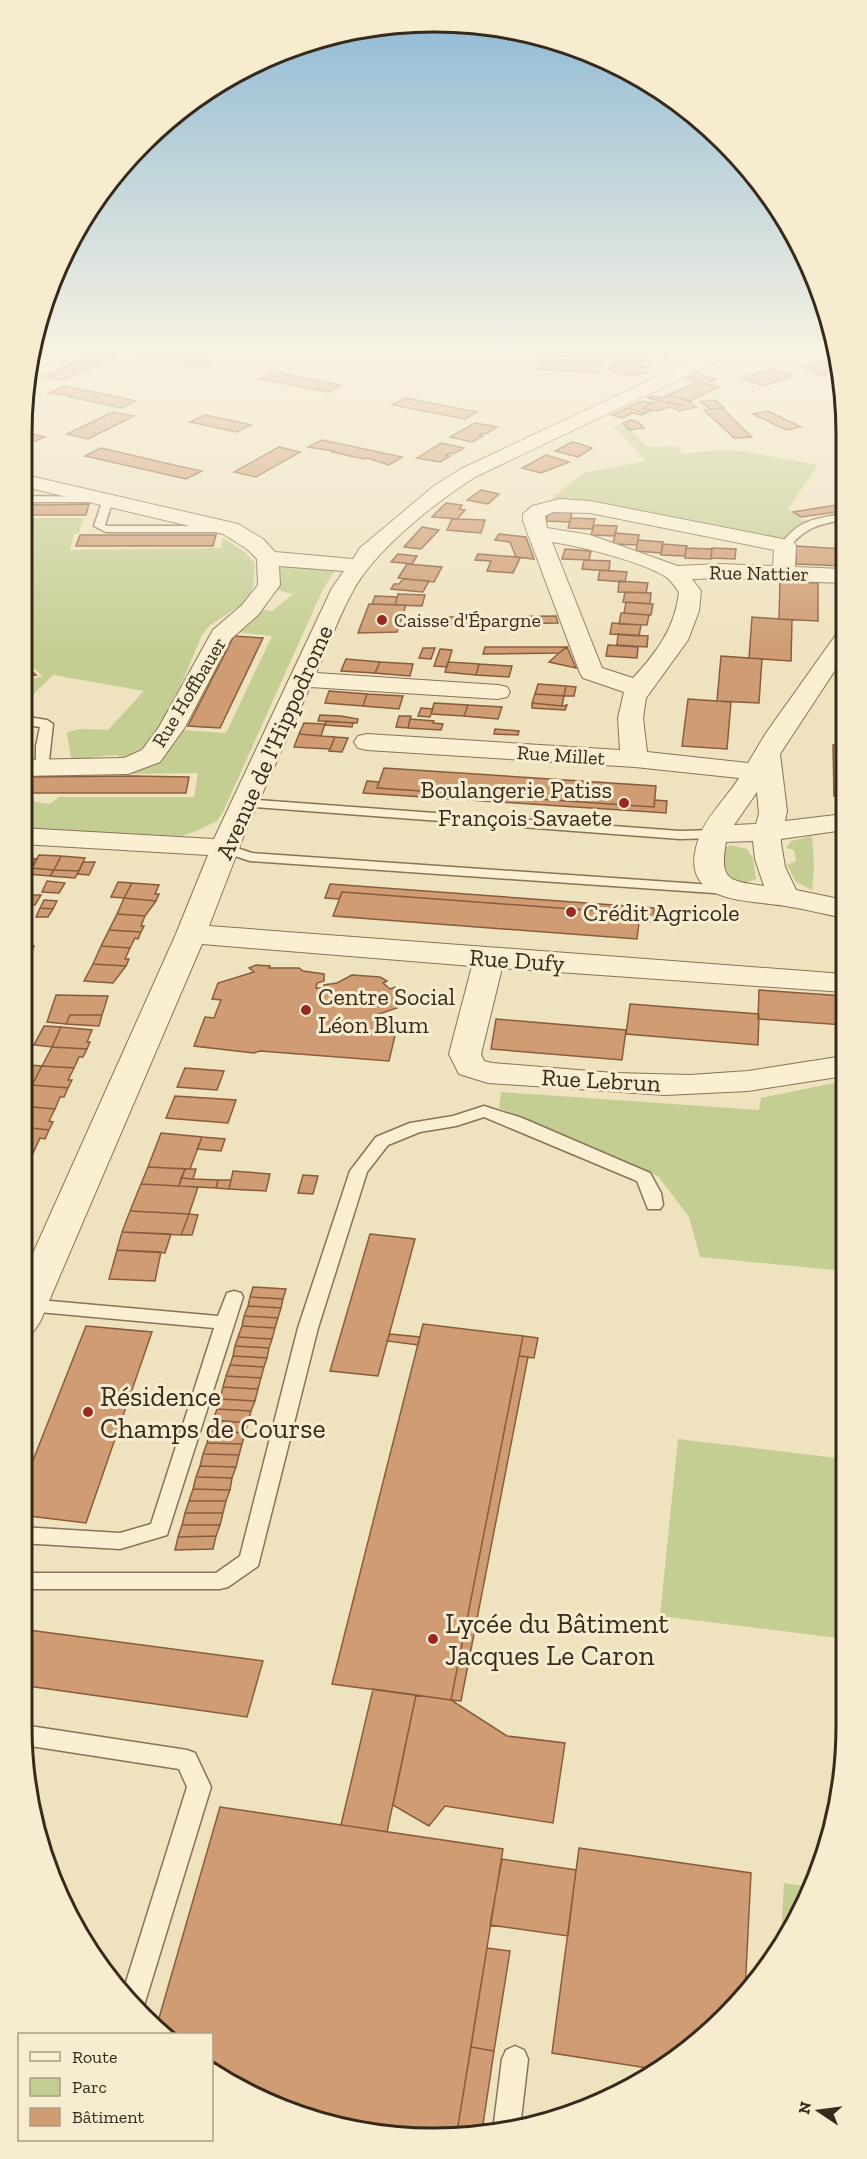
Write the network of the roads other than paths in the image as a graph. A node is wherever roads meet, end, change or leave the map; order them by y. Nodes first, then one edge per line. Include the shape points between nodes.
1 (519, 449) edge
2 (32, 482) edge
3 (32, 499) edge
4 (108, 499) junction
5 (836, 518) edge
6 (230, 529) junction
7 (537, 532) junction
8 (785, 546) junction
9 (268, 558) junction
10 (358, 566) junction
11 (675, 573) junction
12 (784, 573) junction
13 (836, 576) edge
14 (836, 651) edge
15 (302, 680) junction
16 (638, 688) junction
17 (498, 692) dead end
18 (32, 722) edge
19 (366, 742) dead end
20 (635, 759) junction
21 (761, 763) junction
22 (32, 767) edge
23 (245, 803) junction
24 (836, 822) edge
25 (767, 832) junction
26 (714, 834) junction
27 (32, 837) edge
28 (225, 848) junction
29 (728, 890) junction
30 (785, 897) junction
31 (836, 907) edge
32 (191, 934) junction
33 (489, 958) junction
34 (836, 982) edge
35 (836, 1067) edge
36 (654, 1205) dead end
37 (32, 1297) edge
38 (234, 1297) dead end
39 (32, 1313) edge
40 (226, 1323) junction
41 (32, 1536) edge
42 (32, 1581) edge
43 (32, 1737) edge
44 (135, 1995) edge
45 (515, 2059) dead end
46 (507, 2121) edge

1 - 10 street, Avenue de l'Hippodrome via 442,489
2 - 4 street
3 - 4 lane
4 - 6 street
4 - 6 lane via 99,526 106,529
5 - 8 lane via 807,523 795,531
6 - 9 street via 255,544
7 - 8 street via 534,514 560,505
7 - 11 street, Rue Nattier via 582,540
7 - 16 street via 592,673
8 - 12 street
9 - 10 street
9 - 22 street, Rue Hoffbauer via 270,585 250,610 221,635 151,756 137,764 114,767
10 - 15 street, Avenue de l'Hippodrome via 334,607
11 - 12 street, Rue Nattier
11 - 16 street, Rue Nattier via 690,591 683,629
12 - 13 street, Rue Nattier
14 - 21 street
15 - 17 street
15 - 23 street, Avenue de l'Hippodrome
16 - 20 street, Rue Nattier via 632,703
18 - 22 lane via 47,724 43,746
19 - 20 street, Rue Millet
20 - 21 street, Rue Millet
21 - 25 street via 773,812
21 - 26 street
23 - 26 lane via 680,835
23 - 28 street, Avenue de l'Hippodrome
24 - 25 street
25 - 26 street
25 - 30 street via 773,876
26 - 29 street via 708,863 711,875
27 - 28 street
28 - 29 lane via 250,857
28 - 32 street, Avenue de l'Hippodrome
29 - 30 street
30 - 31 street
32 - 33 street, Rue Dufy
32 - 37 street, Avenue de l'Hippodrome
33 - 34 street, Rue Dufy
33 - 35 street, Rue Lebrun via 465,1054 471,1067 488,1073 691,1085
36 - 42 lane via 644,1177 484,1111 456,1121 416,1127 382,1141 359,1171 308,1328 250,1560 220,1581
38 - 40 lane
39 - 40 lane
40 - 41 lane via 160,1529 120,1541
43 - 44 lane via 187,1760 200,1787
45 - 46 lane

